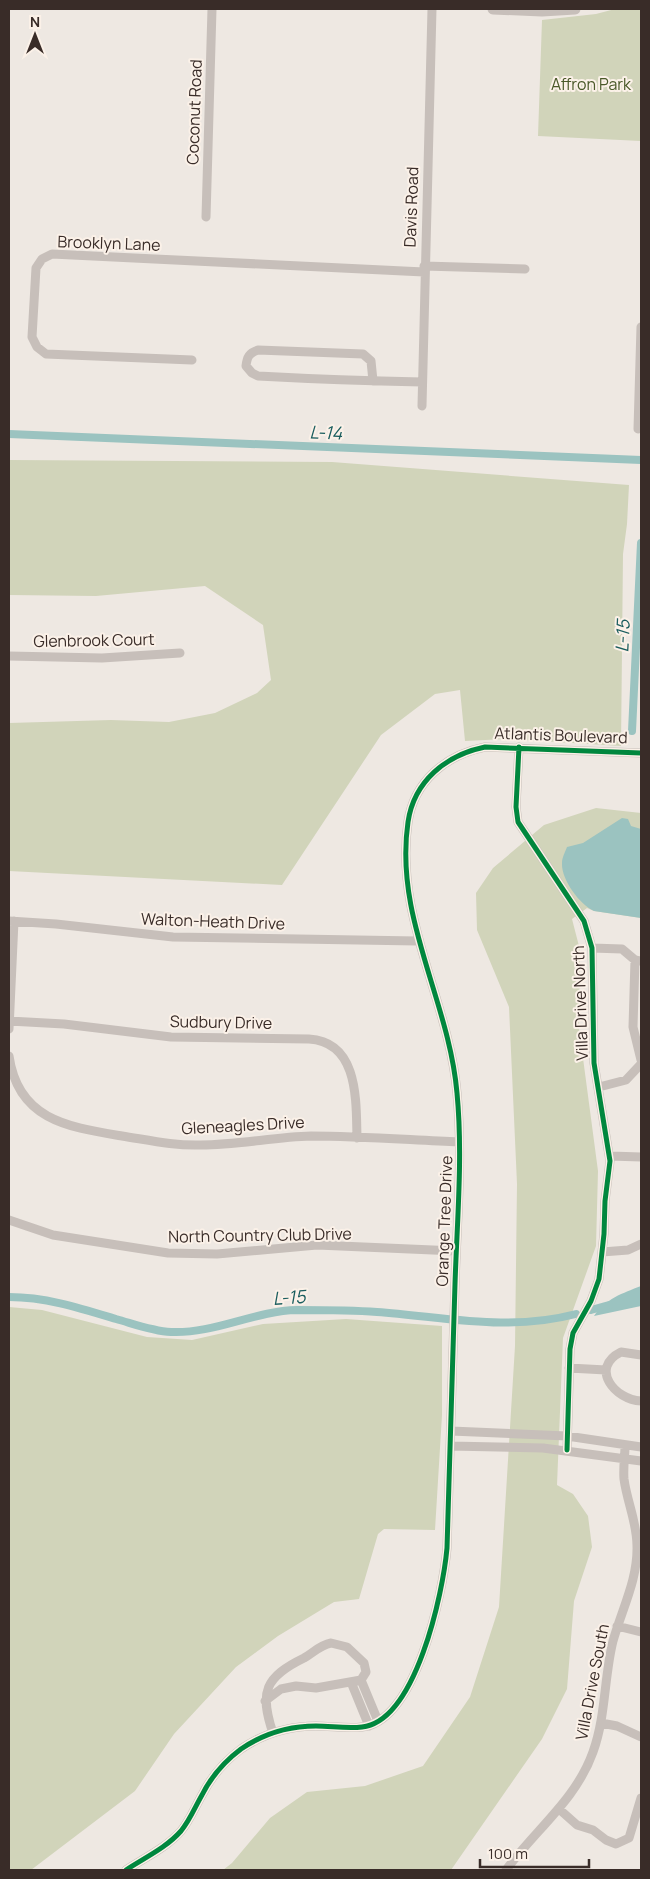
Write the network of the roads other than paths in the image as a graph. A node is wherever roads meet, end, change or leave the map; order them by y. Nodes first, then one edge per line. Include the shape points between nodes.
1 (212, 9) edge
2 (432, 9) edge
3 (493, 9) edge
4 (575, 9) edge
5 (206, 217) dead end
6 (424, 269) junction
7 (525, 269) dead end
8 (641, 327) edge
9 (192, 360) dead end
10 (373, 381) junction
11 (422, 382) junction
12 (422, 406) dead end
13 (638, 429) dead end
14 (180, 653) dead end
15 (9, 656) edge
16 (519, 748) junction
17 (641, 754) edge
18 (429, 777) joint
19 (11, 921) edge
20 (417, 941) junction
21 (592, 948) junction
22 (638, 961) edge
23 (9, 1021) edge
24 (9, 1029) edge
25 (9, 1056) edge
26 (641, 1060) edge
27 (641, 1064) edge
28 (599, 1087) junction
29 (357, 1138) junction
30 (459, 1142) junction
31 (610, 1156) junction
32 (641, 1157) edge
33 (9, 1220) edge
34 (641, 1244) edge
35 (456, 1251) junction
36 (602, 1252) junction
37 (641, 1355) edge
38 (569, 1368) junction
39 (606, 1370) junction
40 (641, 1402) edge
41 (451, 1431) junction
42 (567, 1436) junction
43 (626, 1445) junction
44 (450, 1446) junction
45 (641, 1447) edge
46 (567, 1450) junction
47 (624, 1459) junction
48 (641, 1461) edge
49 (617, 1626) junction
50 (641, 1632) edge
51 (361, 1680) junction
52 (351, 1682) junction
53 (265, 1701) junction
54 (378, 1721) junction
55 (601, 1723) junction
56 (369, 1726) junction
57 (273, 1733) junction
58 (641, 1737) edge
59 (641, 1798) edge
60 (559, 1809) junction
61 (510, 1869) edge
62 (126, 1870) edge

1 - 5 street, Coconut Road
2 - 6 street, Davis Road
3 - 4 street
6 - 7 street
6 - 9 street, Brooklyn Lane via 52,254 39,263 36,268 32,338 41,351 46,354
6 - 11 street, Davis Road
8 - 13 street
10 - 10 street via 258,376 246,366 247,358 258,350 363,354 371,361
10 - 11 street
11 - 12 street, Davis Road
14 - 15 street, Glenbrook Court via 102,658
16 - 17 street, Atlantis Boulevard
16 - 18 street, Atlantis Boulevard via 497,746 473,750 453,758
16 - 21 street, Villa Drive North via 518,822 584,921
18 - 20 street, Orange Tree Drive via 413,803 407,833 408,886
19 - 20 street, Walton-Heath Drive via 173,938
19 - 23 street
20 - 30 street, Orange Tree Drive via 450,1048 457,1091
21 - 22 street via 622,949
21 - 28 street, Villa Drive North via 591,1030
22 - 26 street via 633,1027
23 - 24 street
23 - 29 street, Sudbury Drive via 171,1037 309,1038 324,1042 342,1054 349,1068
25 - 29 street, Gleneagles Drive via 16,1081 28,1101 50,1119 72,1127 179,1145 284,1137
27 - 28 street via 626,1080
28 - 31 street, Villa Drive North
29 - 30 street, Gleneagles Drive
30 - 35 street, Orange Tree Drive
31 - 32 street
31 - 36 street, Villa Drive North
33 - 35 street, North Country Club Drive via 53,1235 168,1253 218,1254 317,1245
34 - 36 street via 628,1250
35 - 41 street, Orange Tree Drive
36 - 38 street, Villa Drive North via 596,1290 572,1338
37 - 39 street via 621,1352 609,1360
38 - 39 street
38 - 42 street, Villa Drive North
39 - 40 street via 611,1386 619,1394
41 - 42 street
41 - 44 street, Orange Tree Drive
42 - 43 street
42 - 46 street, Villa Drive North
43 - 45 street
43 - 47 street, Villa Drive South
44 - 46 street
44 - 54 street, Orange Tree Drive via 445,1572 433,1623 414,1673 394,1707
46 - 47 street
47 - 48 street
47 - 49 street, Villa Drive South via 624,1480 638,1546 632,1585
49 - 50 street
49 - 55 street, Villa Drive South
51 - 52 street
51 - 53 street via 366,1672 364,1663 347,1647 331,1643 280,1672 270,1685
51 - 54 street
52 - 53 street via 316,1688 286,1688
52 - 56 street
53 - 57 street
54 - 56 street, Orange Tree Drive
55 - 58 street
55 - 60 street, Villa Drive South via 588,1765
56 - 57 street via 305,1726
57 - 62 street via 227,1761 206,1787 182,1830 164,1846
59 - 60 street via 629,1838 616,1844 593,1830 577,1825
60 - 61 street, Villa Drive South

